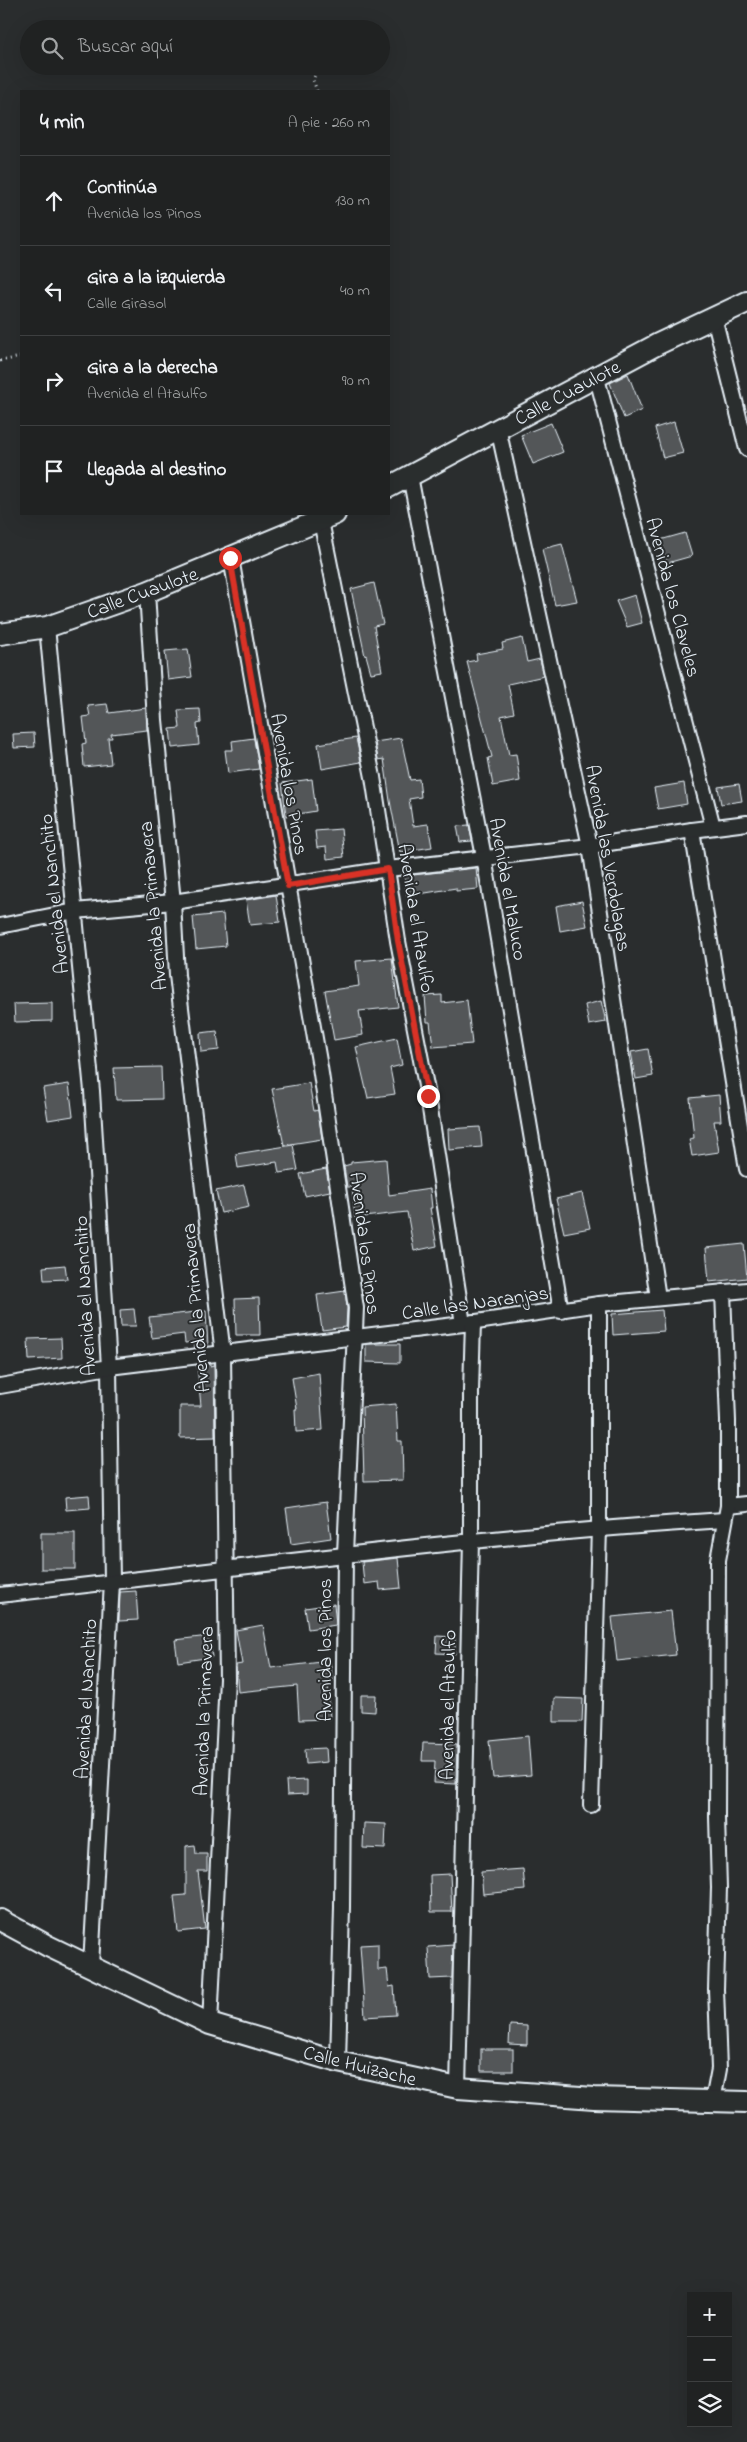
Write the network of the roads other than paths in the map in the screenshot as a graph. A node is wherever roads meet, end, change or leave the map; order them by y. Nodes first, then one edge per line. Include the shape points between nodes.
1 (747, 302) edge
2 (714, 317) junction
3 (597, 378) junction
4 (498, 428) junction
5 (747, 449) edge
6 (410, 476) junction
7 (390, 486) edge
8 (328, 517) edge
9 (230, 558) junction
10 (146, 592) junction
11 (47, 627) junction
12 (0, 634) edge
13 (747, 823) edge
14 (713, 827) junction
15 (692, 830) junction
16 (590, 846) junction
17 (484, 857) junction
18 (388, 869) junction
19 (288, 886) junction
20 (173, 902) junction
21 (75, 911) junction
22 (0, 926) edge
23 (747, 1169) edge
24 (747, 1290) edge
25 (723, 1292) junction
26 (658, 1298) junction
27 (599, 1304) junction
28 (561, 1310) junction
29 (468, 1323) junction
30 (355, 1338) junction
31 (223, 1354) junction
32 (109, 1368) junction
33 (0, 1386) edge
34 (747, 1504) edge
35 (726, 1513) junction
36 (600, 1528) junction
37 (471, 1541) junction
38 (345, 1554) junction
39 (225, 1569) junction
40 (112, 1582) junction
41 (0, 1595) edge
42 (591, 1805) dead end
43 (0, 1920) edge
44 (91, 1966) junction
45 (210, 2024) junction
46 (338, 2062) junction
47 (458, 2088) junction
48 (713, 2102) junction
49 (747, 2102) edge

1 - 2 street, Calle Cuaulote
2 - 3 street, Calle Cuaulote
2 - 5 street
3 - 4 street, Calle Cuaulote
3 - 14 street, Avenida los Claveles
4 - 6 street, Calle Cuaulote
4 - 16 street, Avenida las Verdolagas
6 - 7 street, Calle Cuaulote
6 - 17 street, Avenida el Maluco
8 - 9 street, Calle Cuaulote
8 - 18 street, Avenida el Ataulfo
9 - 10 street, Calle Cuaulote
9 - 19 street, Avenida los Pinos
10 - 11 street, Calle Cuaulote
10 - 20 street, Avenida la Primavera
11 - 12 street, Calle Cuaulote
11 - 21 street, Avenida el Nanchito
13 - 14 street
14 - 15 street
15 - 16 street
15 - 23 street
16 - 17 street
16 - 26 street, Avenida las Verdolagas
17 - 18 street
17 - 28 street, Avenida el Maluco
18 - 19 street
18 - 29 street, Avenida el Ataulfo via 398,941
19 - 20 street
19 - 30 street, Avenida los Pinos via 334,1157 356,1308
20 - 21 street
20 - 31 street, Avenida la Primavera via 176,975
21 - 22 street
21 - 32 street, Avenida el Nanchito via 92,1091
24 - 25 street, Calle las Naranjas
25 - 26 street, Calle las Naranjas
25 - 35 street via 728,1421
26 - 27 street, Calle las Naranjas
27 - 28 street, Calle las Naranjas
27 - 36 street
28 - 29 street, Calle las Naranjas
29 - 30 street, Calle las Naranjas
29 - 37 street, Avenida el Ataulfo
30 - 31 street, Calle las Naranjas
30 - 38 street, Avenida los Pinos
31 - 32 street, Calle las Naranjas
31 - 39 street, Avenida la Primavera
32 - 33 street, Calle las Naranjas
32 - 40 street, Avenida el Nanchito
34 - 35 street
35 - 36 street
35 - 48 street via 718,1560 719,1888 716,1989 720,2069
36 - 37 street
36 - 42 street
37 - 38 street
37 - 47 street, Avenida el Ataulfo
38 - 39 street
38 - 46 street, Avenida los Pinos
39 - 40 street
39 - 45 street, Avenida la Primavera via 227,1679
40 - 41 street
40 - 44 street, Avenida el Nanchito
43 - 44 street, Calle Huizache
44 - 45 street, Calle Huizache
45 - 46 street, Calle Huizache
46 - 47 street, Calle Huizache
47 - 48 street, Calle Huizache via 594,2098
48 - 49 street, Calle Huizache

